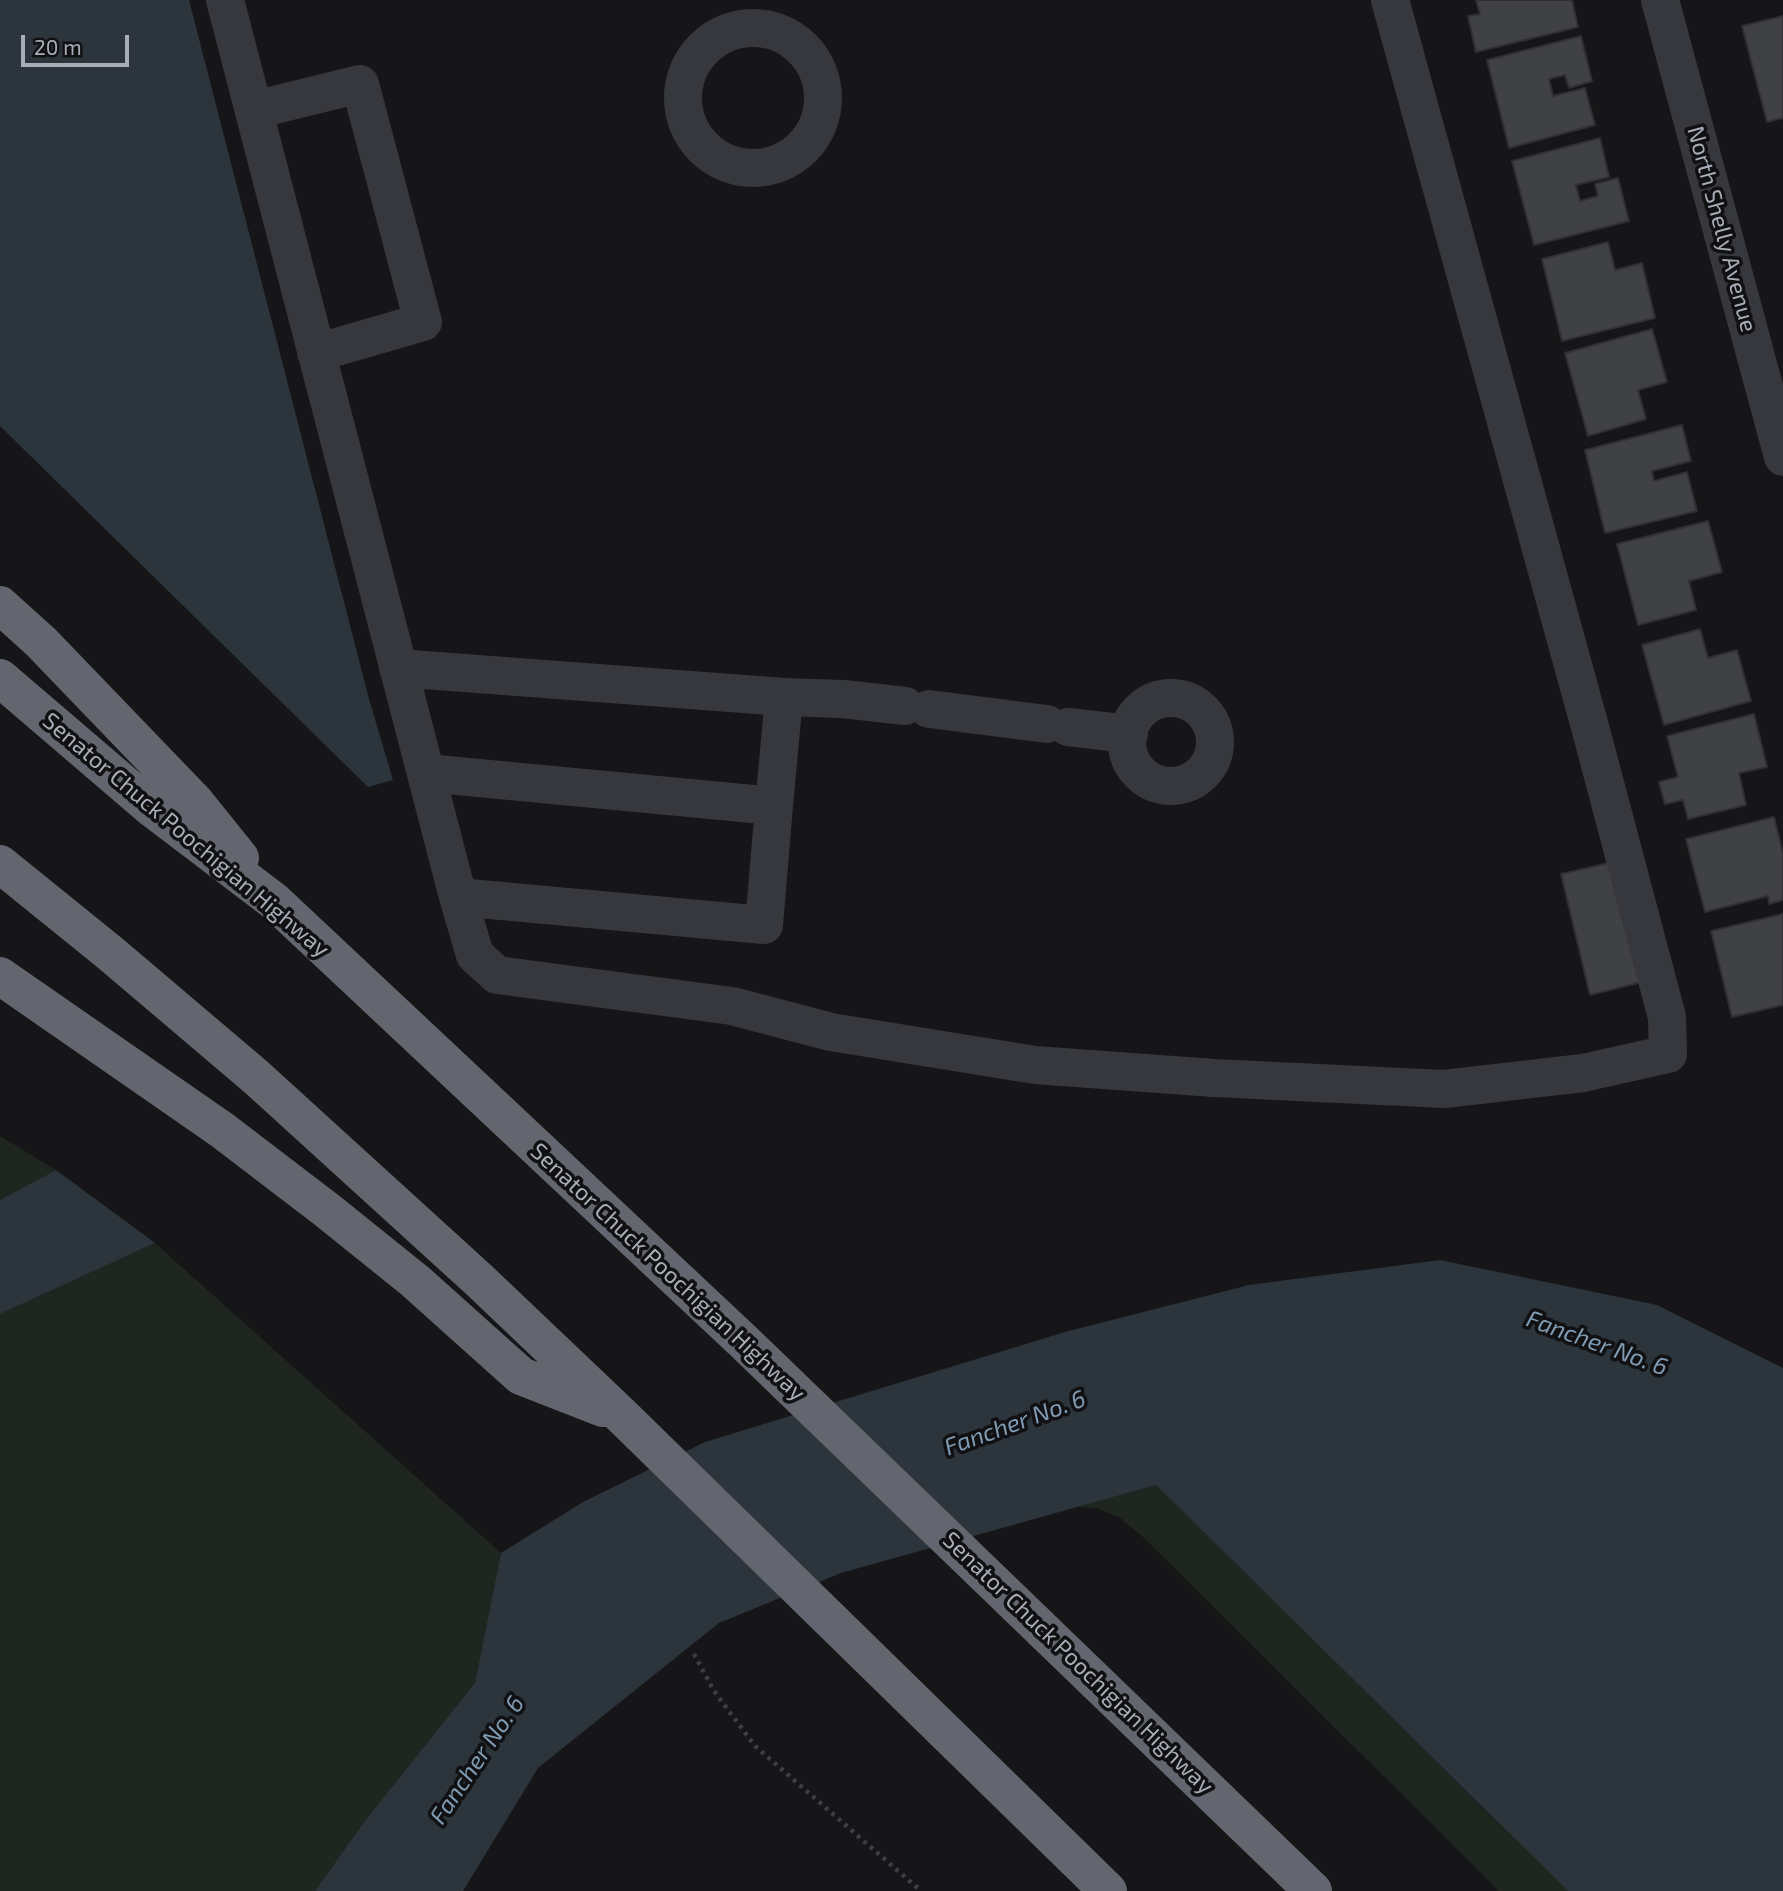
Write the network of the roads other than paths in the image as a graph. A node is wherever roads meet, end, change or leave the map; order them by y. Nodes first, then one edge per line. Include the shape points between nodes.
1 (225, 0) edge
2 (1390, 0) edge
3 (1660, 0) edge
4 (254, 110) junction
5 (316, 353) junction
6 (1773, 378) edge
7 (1783, 457) edge
8 (0, 606) edge
9 (398, 668) junction
10 (0, 678) edge
11 (784, 697) junction
12 (1129, 734) dead end
13 (426, 773) junction
14 (774, 806) junction
15 (0, 864) edge
16 (458, 897) junction
17 (274, 901) junction
18 (0, 976) edge
19 (621, 1415) junction
20 (1108, 1891) edge
21 (1313, 1891) edge

1 - 4 street
2 - 16 street via 1667,1017 1668,1054 1583,1073 1444,1089 1035,1065 831,1032 732,1006 497,975 475,955
3 - 6 street, North Shelly Avenue
4 - 5 street
4 - 5 street via 360,84 423,322
5 - 9 street
6 - 7 street, North Shelly Avenue
8 - 17 highway via 41,642 195,802
9 - 11 street
9 - 13 street
10 - 17 highway, Senator Chuck Poochigian Highway via 153,810
11 - 12 street via 843,699
11 - 14 street
13 - 14 street
13 - 16 street
14 - 16 street via 764,925
15 - 19 highway via 256,1077
17 - 21 highway, Senator Chuck Poochigian Highway via 744,1342
18 - 19 highway via 222,1130 318,1203 415,1280 521,1376
19 - 20 highway

